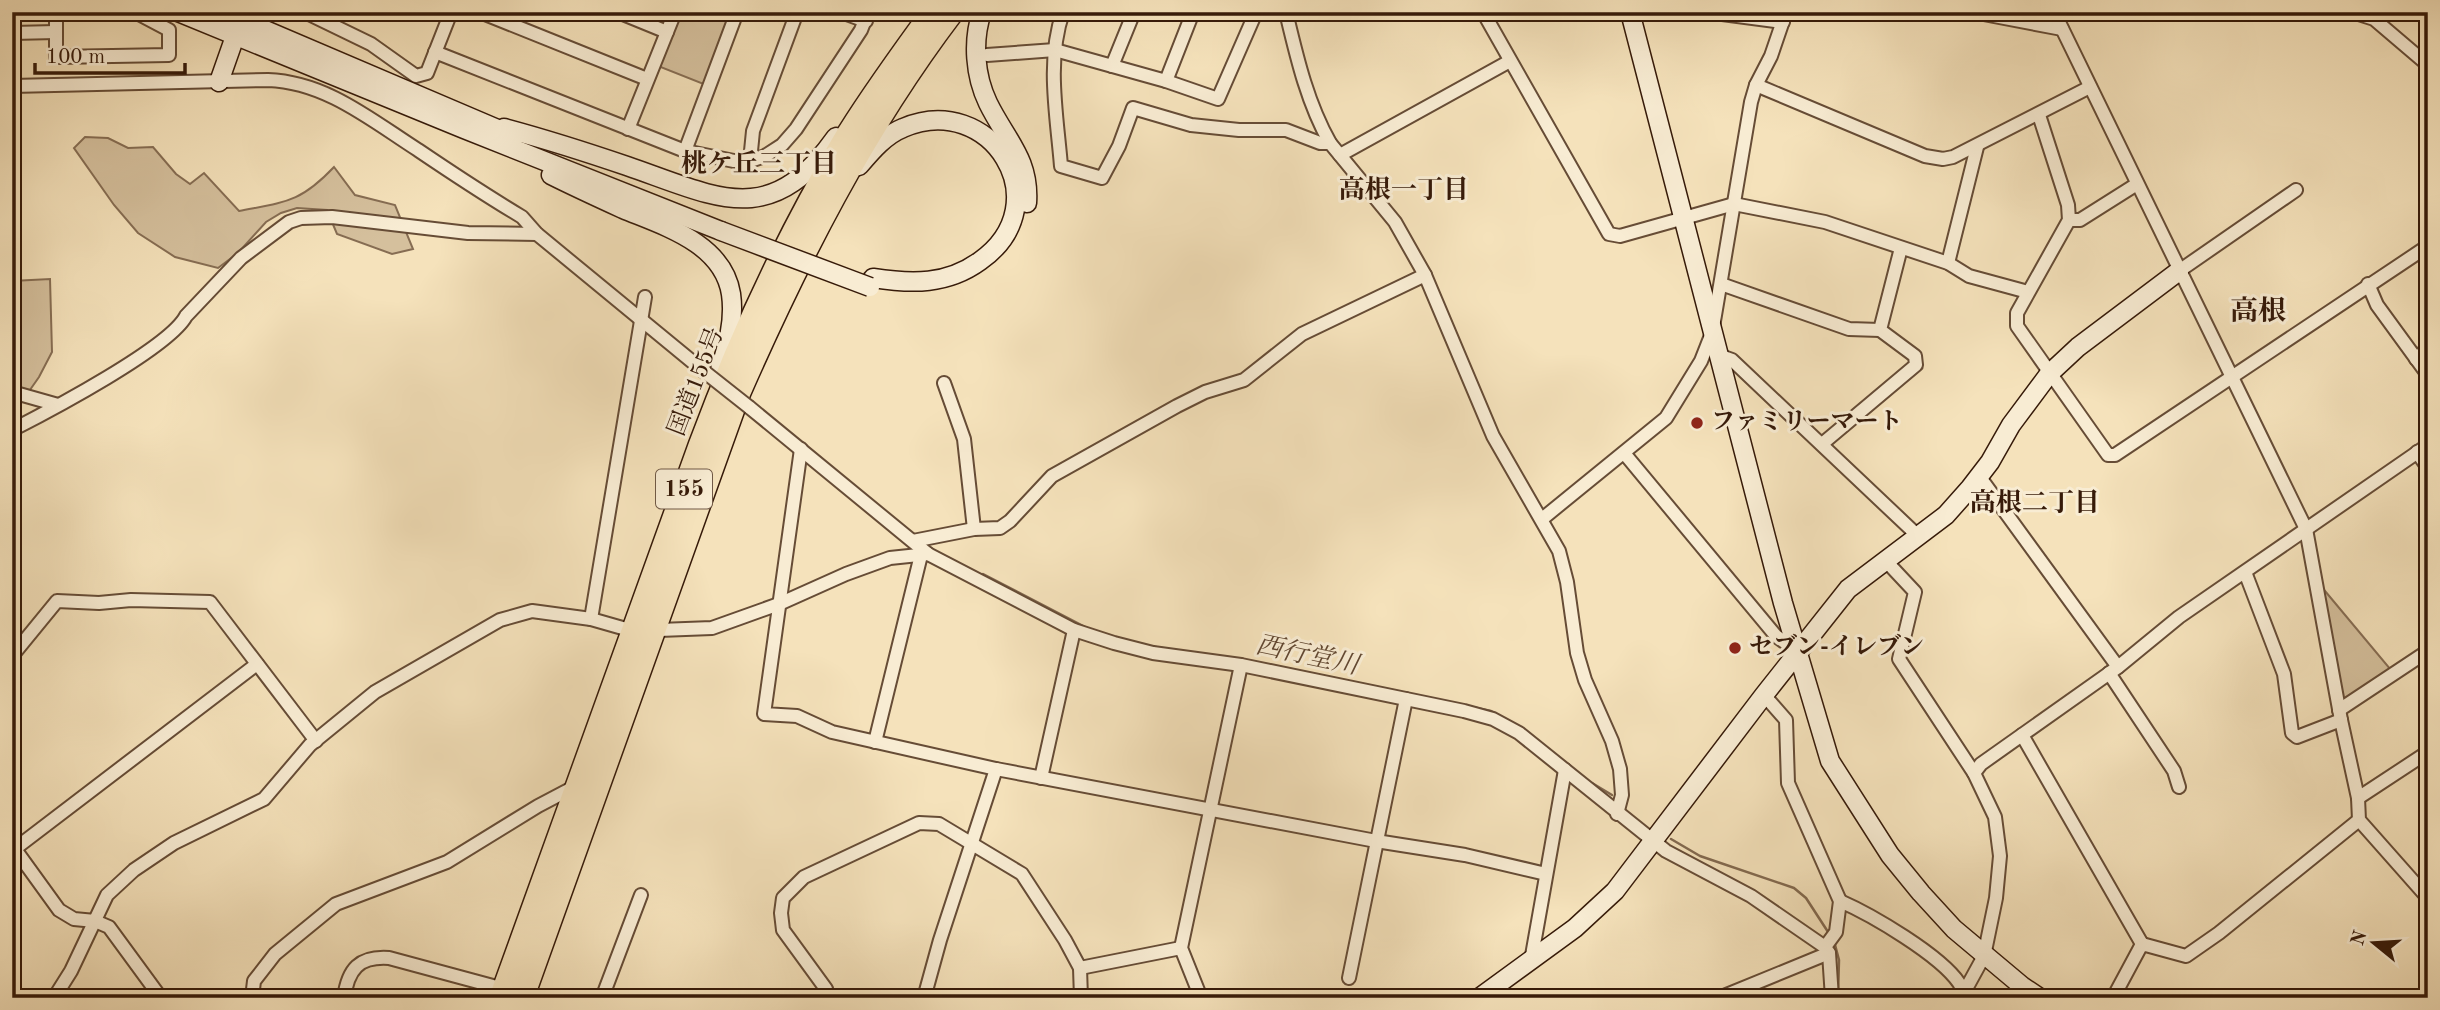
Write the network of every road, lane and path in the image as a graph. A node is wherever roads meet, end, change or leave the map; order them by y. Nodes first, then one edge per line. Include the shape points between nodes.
1 (56, 12) edge
2 (135, 12) edge
3 (178, 12) edge
4 (223, 12) edge
5 (306, 12) edge
6 (451, 12) edge
7 (480, 12) edge
8 (618, 12) edge
9 (675, 12) edge
10 (737, 12) edge
11 (797, 12) edge
12 (841, 12) edge
13 (933, 12) edge
14 (952, 12) edge
15 (982, 12) edge
16 (1063, 12) edge
17 (1134, 12) edge
18 (1193, 12) edge
19 (1252, 12) edge
20 (1286, 12) edge
21 (1483, 12) edge
22 (1630, 12) edge
23 (1707, 12) edge
24 (1973, 12) edge
25 (2054, 12) edge
26 (2352, 12) edge
27 (867, 17) edge
28 (1784, 17) edge
29 (240, 22) edge
30 (2062, 29) junction
31 (56, 32) junction
32 (667, 32) junction
33 (12, 33) edge
34 (1055, 50) junction
35 (435, 52) junction
36 (987, 55) dead end
37 (1510, 61) junction
38 (2428, 65) edge
39 (1112, 66) junction
40 (889, 73) junction
41 (647, 79) junction
42 (1166, 81) junction
43 (219, 82) junction
44 (1756, 85) junction
45 (12, 86) edge
46 (2090, 87) junction
47 (2039, 115) junction
48 (467, 124) junction
49 (628, 129) junction
50 (1329, 143) junction
51 (1977, 147) junction
52 (685, 151) junction
53 (1340, 155) junction
54 (750, 161) junction
55 (2137, 184) junction
56 (2296, 190) dead end
57 (1734, 204) junction
58 (824, 211) junction
59 (1683, 219) junction
60 (2069, 220) junction
61 (537, 233) junction
62 (1901, 248) junction
63 (2428, 248) edge
64 (1948, 263) junction
65 (2179, 271) junction
66 (1425, 275) junction
67 (872, 283) junction
68 (1721, 284) junction
69 (2368, 284) junction
70 (2028, 292) junction
71 (645, 297) dead end
72 (642, 319) junction
73 (1880, 330) junction
74 (1712, 332) junction
75 (2428, 348) edge
76 (1718, 355) junction
77 (2416, 359) junction
78 (2049, 374) junction
79 (2428, 375) edge
80 (2232, 377) junction
81 (944, 383) dead end
82 (12, 392) edge
83 (58, 405) junction
84 (12, 430) edge
85 (1822, 444) junction
86 (801, 449) junction
87 (2422, 449) edge
88 (1623, 453) junction
89 (2428, 468) edge
90 (1979, 476) junction
91 (682, 497) junction
92 (1542, 519) junction
93 (974, 529) junction
94 (2306, 529) junction
95 (1917, 535) junction
96 (914, 541) junction
97 (925, 554) junction
98 (1885, 560) junction
99 (2245, 572) junction
100 (779, 604) junction
101 (591, 620) junction
102 (1074, 630) junction
103 (643, 631) junction
104 (14, 651) edge
105 (1797, 651) junction
106 (2428, 651) edge
107 (257, 664) junction
108 (1241, 665) junction
109 (2113, 670) junction
110 (1763, 695) junction
111 (1406, 699) junction
112 (2340, 715) junction
113 (2022, 735) junction
114 (316, 741) junction
115 (875, 742) junction
116 (2428, 752) edge
117 (996, 769) junction
118 (1565, 770) junction
119 (1974, 772) junction
120 (1041, 778) junction
121 (579, 784) junction
122 (2179, 787) dead end
123 (2358, 798) junction
124 (1619, 805) junction
125 (1210, 809) junction
126 (2359, 820) junction
127 (1376, 841) junction
128 (1651, 841) junction
129 (971, 844) junction
130 (13, 848) edge
131 (1546, 874) junction
132 (641, 895) dead end
133 (2428, 898) edge
134 (1840, 901) junction
135 (95, 921) junction
136 (2142, 944) junction
137 (1181, 948) junction
138 (1827, 950) junction
139 (1984, 956) junction
140 (1531, 961) junction
141 (1080, 968) junction
142 (1349, 978) dead end
143 (516, 995) edge
144 (1964, 996) edge
145 (54, 998) edge
146 (161, 998) edge
147 (252, 998) edge
148 (344, 998) edge
149 (602, 998) edge
150 (822, 998) edge
151 (925, 998) edge
152 (1080, 998) edge
153 (1200, 998) edge
154 (1479, 998) edge
155 (1719, 998) edge
156 (1832, 998) edge
157 (2040, 998) edge
158 (2113, 998) edge

1 - 31 street
2 - 31 street via 169,30 169,55 56,57
3 - 29 main road
4 - 29 main road
5 - 35 street via 371,44 416,76 427,74
6 - 35 street
7 - 41 street
8 - 32 street
9 - 32 street
10 - 52 street
11 - 54 street via 753,131
12 - 27 street
13 - 40 highway, 国道155号 / 155
14 - 58 highway, 国道155号 / 155 via 873,128
15 - 67 main road via 976,47 978,75 988,102 1017,149 1027,179 1021,230 1001,260 959,284 914,292
16 - 34 street
17 - 39 street
18 - 42 street
19 - 42 street via 1218,99
20 - 50 street via 1301,79
21 - 37 street
22 - 59 main road
23 - 28 street
24 - 30 street
25 - 30 street
26 - 38 street via 2374,19
27 - 54 street via 796,129 782,145
28 - 44 street via 1772,56
29 - 43 main road
29 - 48 main road
30 - 46 street
31 - 33 street
32 - 41 street
34 - 36 street
34 - 39 street
34 - 50 street via 1061,166 1102,178 1133,108 1191,125 1286,130
35 - 49 street
37 - 53 street
37 - 59 street via 1609,233 1620,236
39 - 42 street
40 - 48 main road via 864,97 813,167 790,186 758,198 722,198 567,146
40 - 91 highway, 国道155号 / 155 via 814,194 749,322
41 - 49 street
43 - 45 street
43 - 61 street via 289,81 318,89 522,217
44 - 51 street via 1926,156 1953,158
44 - 57 street
46 - 47 street
46 - 55 street
47 - 51 street
47 - 60 street
48 - 67 main road
48 - 91 main road via 581,190 687,237 720,267 731,292 730,338
49 - 52 street
50 - 53 street
51 - 64 street
52 - 54 street
53 - 66 street via 1395,222
55 - 60 street via 2080,220
55 - 65 street
56 - 65 street
57 - 59 street
57 - 62 street via 1825,222
57 - 68 street
58 - 67 main road via 878,145 902,128 939,120 956,122 986,136 1004,156 1014,177 1016,204 1011,225 993,250 967,270 946,278
58 - 103 highway, 国道155号 / 155 via 767,327
59 - 74 main road
60 - 70 street
61 - 72 street
61 - 83 street via 468,233 332,217 289,222 241,258 181,324 137,358
62 - 64 street
62 - 73 street
63 - 69 street
64 - 70 street via 1969,276
65 - 78 main road
65 - 80 street
66 - 92 street via 1493,436
66 - 93 street via 1302,334 1244,380 1205,392 1052,476 1000,528
68 - 73 street via 1849,329
68 - 74 street
69 - 77 street via 2377,305
69 - 80 street
70 - 78 street via 2017,313 2017,326
71 - 72 street
72 - 86 street, bridge
72 - 101 street
73 - 85 street via 1915,356 1916,365
74 - 76 main road
74 - 88 street via 1701,361 1667,418
75 - 77 street
76 - 85 street via 1732,360
76 - 105 main road
77 - 79 street
78 - 80 street via 2108,455 2116,455
78 - 90 main road
80 - 94 street
81 - 93 street via 964,439
82 - 83 street
83 - 84 street
85 - 95 street
86 - 96 street
86 - 100 street
87 - 89 street
87 - 94 street
88 - 92 street
88 - 105 street via 1776,636
90 - 95 main road via 1945,515
90 - 109 street
91 - 103 highway, 国道155号 / 155
92 - 124 street via 1559,551 1585,680 1620,769
93 - 96 street
94 - 99 street
94 - 112 street
95 - 98 main road
96 - 97 street
97 - 100 street via 890,558 846,573
97 - 102 street
97 - 115 street
98 - 105 main road via 1848,589
98 - 119 street via 1915,592 1899,659
99 - 109 street
99 - 112 street via 2284,674 2292,733 2297,737
100 - 103 street via 712,628
100 - 115 street via 764,714 797,716 832,732
101 - 103 street
101 - 114 street via 532,611 500,620 374,692
102 - 108 street via 1153,653
102 - 120 street
103 - 121 highway, 国道155号 / 155
103 - 143 highway, 国道155号 / 155
104 - 107 street via 57,601 210,602
105 - 110 main road
105 - 139 main road via 1830,761 1890,855 1954,929
106 - 112 street
107 - 114 street
107 - 130 street
108 - 111 street
108 - 125 street
109 - 113 street
109 - 122 street via 2174,771
110 - 128 main road
110 - 134 street via 1786,720 1788,783
111 - 118 street via 1493,719 1519,733
111 - 127 street
112 - 123 street
113 - 119 street
113 - 136 street
114 - 135 street via 264,799 174,844 134,870 107,895
115 - 117 street
116 - 123 street
117 - 120 street
117 - 129 street
118 - 124 street
118 - 131 street
119 - 139 street via 1995,817 2000,856
120 - 125 street
121 - 143 highway, 国道155号 / 155
121 - 147 street via 447,862 336,904 275,954 254,981
123 - 126 street
124 - 128 street
125 - 127 street
125 - 137 street
126 - 133 street
126 - 136 street via 2186,956
127 - 131 street
127 - 142 street
128 - 138 street via 1751,896
128 - 140 main road via 1615,891
129 - 141 street via 1022,874
129 - 150 street via 939,824 919,823 804,877 789,890 783,898 783,930 826,989
129 - 151 street
130 - 135 street via 58,910 74,919
131 - 140 street
132 - 149 street
134 - 138 street via 1836,932
134 - 144 street via 1867,912 1917,946 1959,982
135 - 145 street
135 - 146 street via 109,927
136 - 158 street
137 - 141 street
137 - 153 street
138 - 155 street
138 - 156 street
139 - 144 street
139 - 157 main road
140 - 154 main road
141 - 152 street
143 - 148 street via 373,957 352,972

